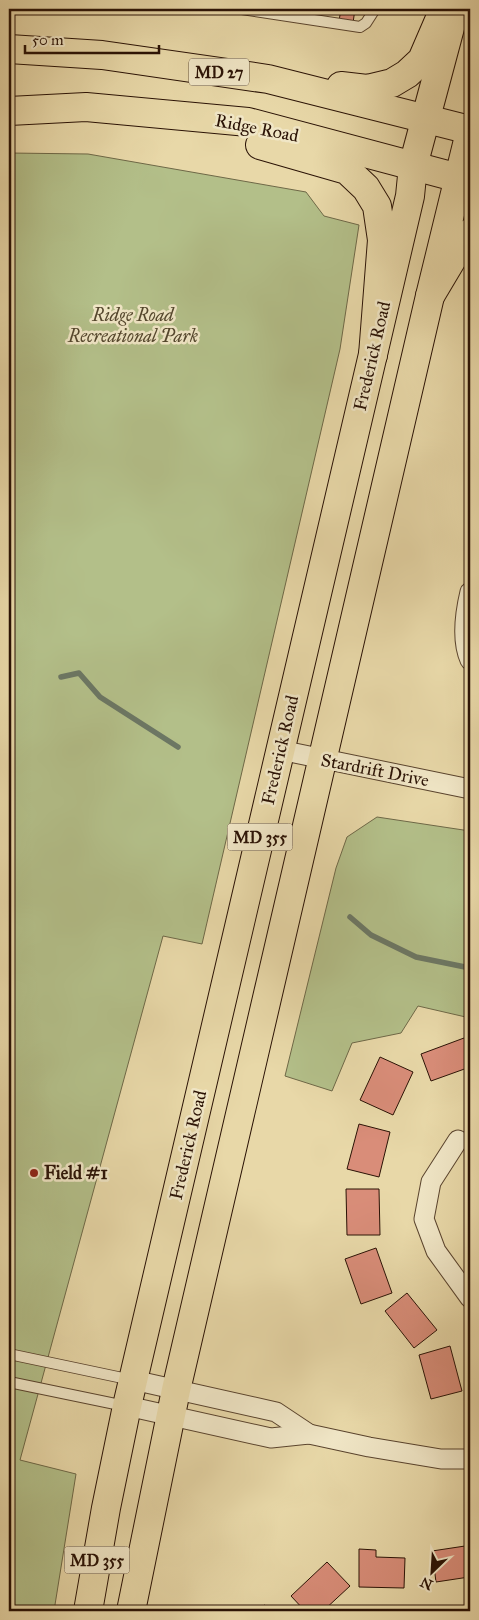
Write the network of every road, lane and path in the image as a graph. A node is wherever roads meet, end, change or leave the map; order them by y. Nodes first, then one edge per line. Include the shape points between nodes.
1 (242, 9) edge
2 (375, 9) edge
3 (444, 9) edge
4 (455, 9) edge
5 (9, 49) edge
6 (268, 79) junction
7 (9, 111) edge
8 (154, 113) junction
9 (425, 118) junction
10 (470, 131) edge
11 (413, 166) junction
12 (464, 179) edge
13 (470, 233) edge
14 (430, 296) junction
15 (372, 356) junction
16 (470, 592) edge
17 (470, 660) edge
18 (280, 750) junction
19 (322, 759) junction
20 (470, 788) edge
21 (458, 1140) dead end
22 (470, 1298) edge
23 (9, 1354) edge
24 (133, 1380) junction
25 (9, 1382) edge
26 (176, 1390) junction
27 (127, 1406) junction
28 (170, 1416) junction
29 (309, 1434) junction
30 (470, 1460) edge
31 (88, 1611) edge
32 (131, 1611) edge

1 - 2 lane via 360,26 366,23
3 - 6 main road via 422,60 392,83 367,89
4 - 9 main road, Frederick Road / MD 355
5 - 6 main road, MD 27 via 102,55
6 - 9 main road, MD 27
7 - 8 main road, Ridge Road via 86,106
8 - 11 main road, Ridge Road via 248,122
8 - 15 main road via 347,170 366,188 377,206 382,240
9 - 10 main road, MD 27
9 - 11 main road, Frederick Road / MD 355
10 - 12 main road, MD 355
11 - 12 main road, Ridge Road
11 - 15 main road, Frederick Road / MD 355 via 410,196
12 - 14 main road, MD 355
13 - 14 main road
14 - 19 main road, MD 355
15 - 18 main road, Frederick Road / MD 355
16 - 17 street via 466,610 466,651
18 - 19 street, Stardrift Drive
18 - 24 main road, Frederick Road / MD 355
19 - 20 street, Stardrift Drive
19 - 26 main road, MD 355
21 - 22 street via 431,1182 424,1219 436,1251
23 - 24 lane
24 - 26 street
24 - 27 main road, Frederick Road / MD 355
25 - 27 lane
26 - 28 main road, MD 355
26 - 29 street via 276,1412
27 - 28 street
27 - 31 main road, Frederick Road / MD 355
28 - 29 street via 271,1438
28 - 32 main road, MD 355
29 - 30 street via 369,1447

